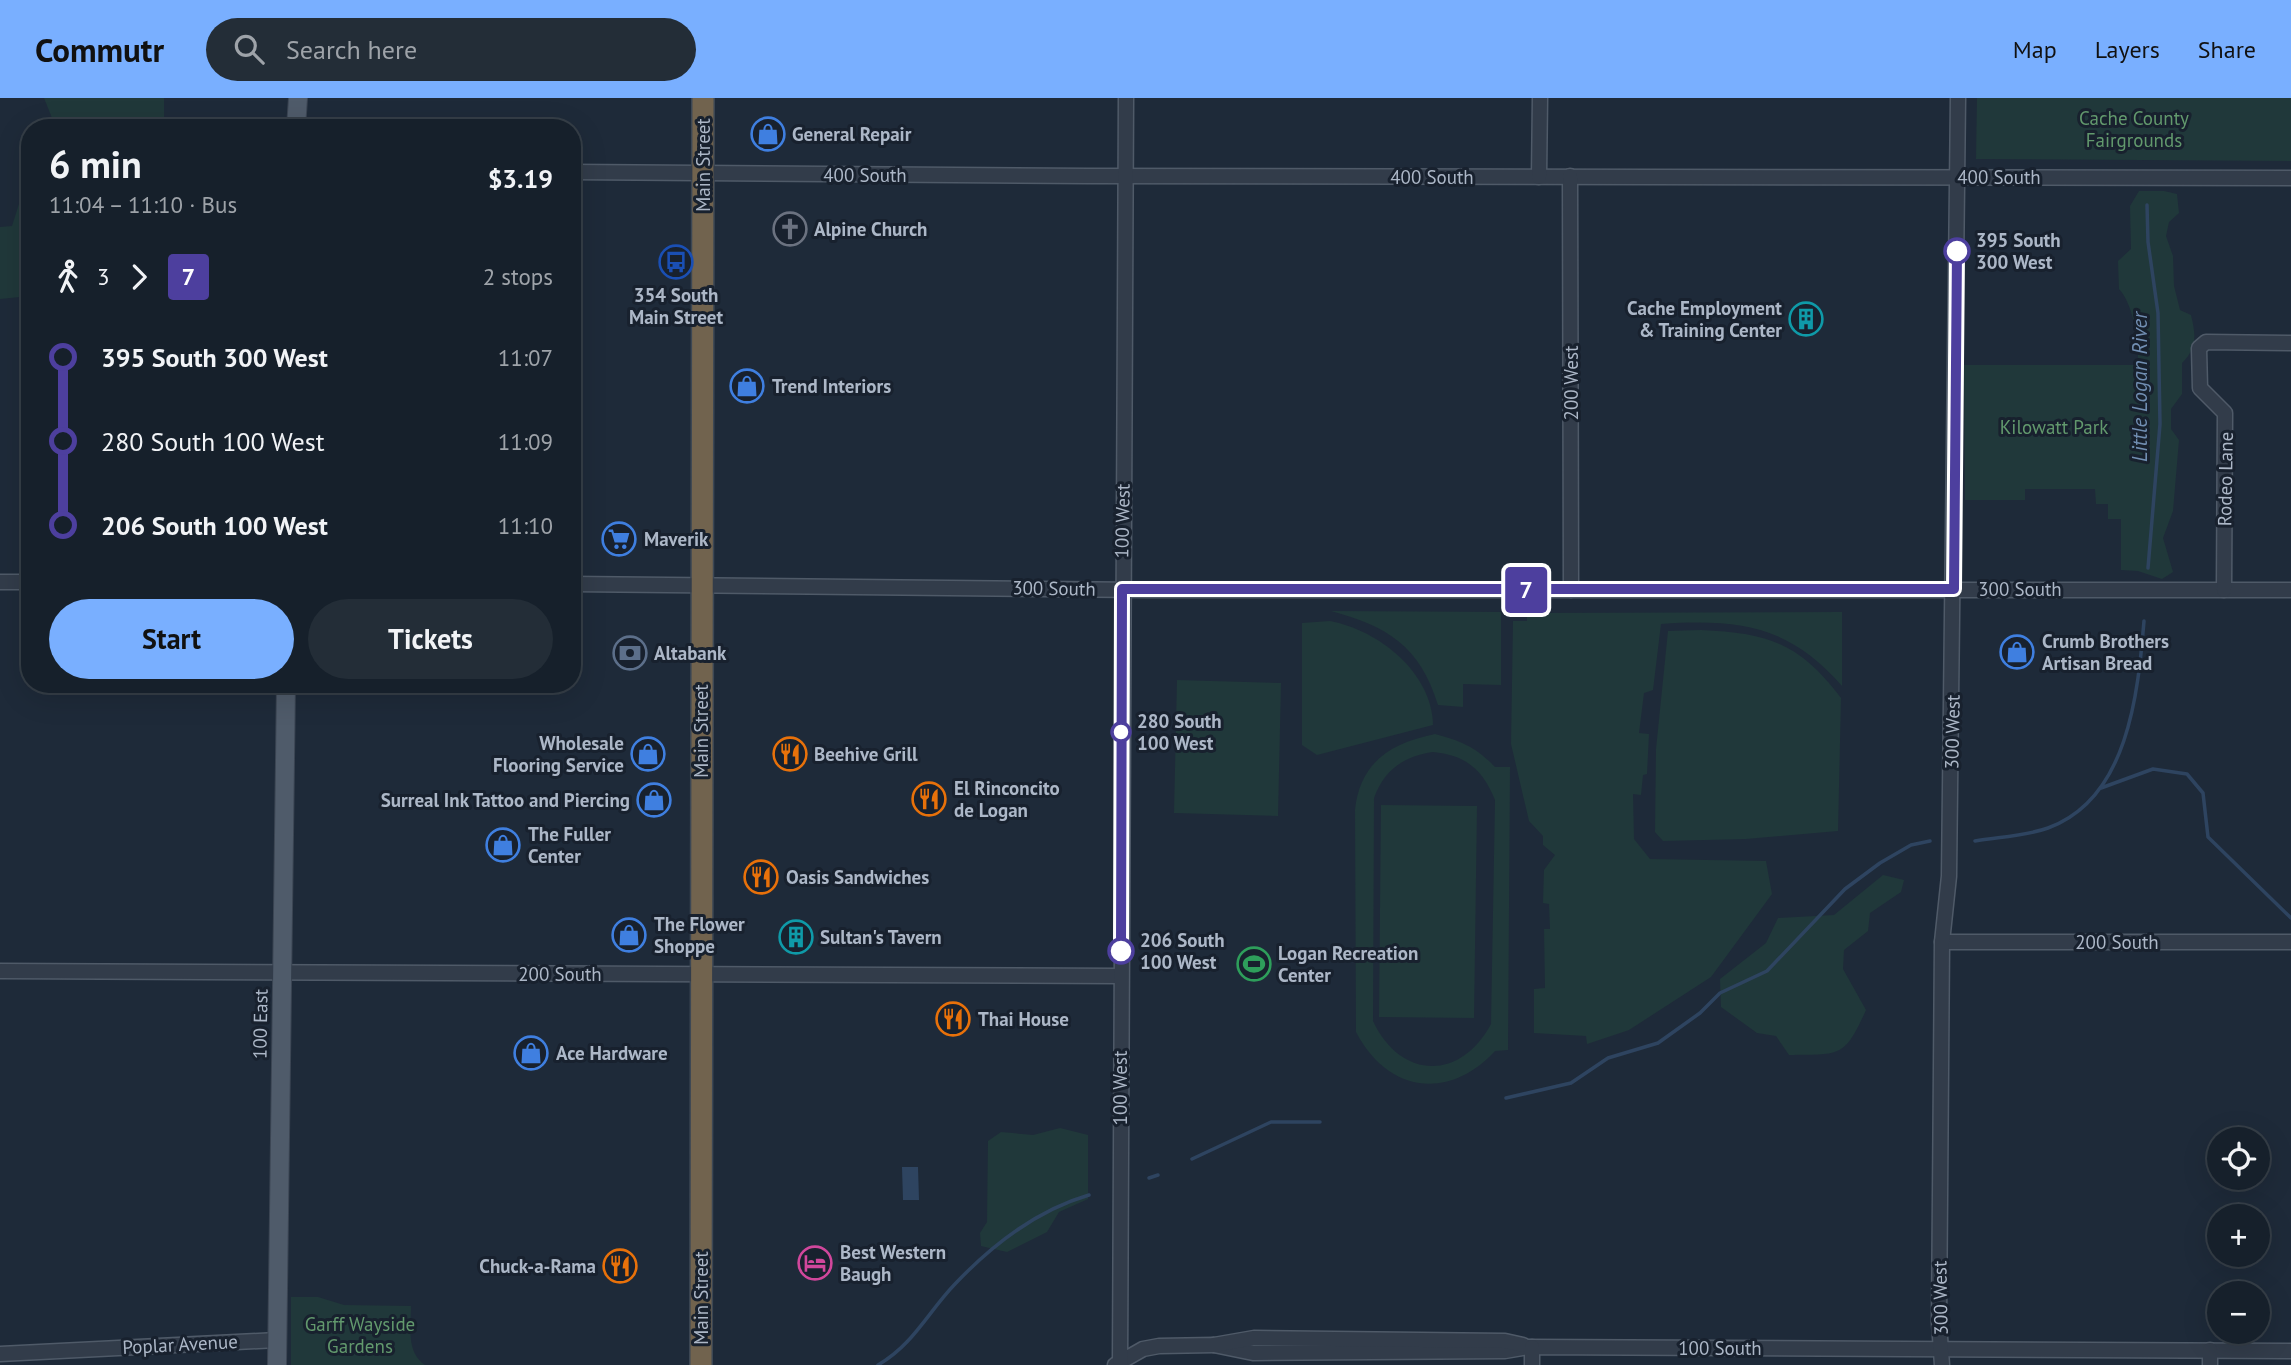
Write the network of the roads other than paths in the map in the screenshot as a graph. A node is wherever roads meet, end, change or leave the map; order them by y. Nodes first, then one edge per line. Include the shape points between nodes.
1 (298, 98) edge
2 (703, 98) edge
3 (1126, 98) edge
4 (1540, 98) edge
5 (1958, 98) edge
6 (297, 119) edge
7 (581, 172) edge
8 (703, 175) junction
9 (1125, 176) junction
10 (1539, 177) junction
11 (1570, 177) junction
12 (1958, 177) junction
13 (2291, 178) edge
14 (2291, 342) edge
15 (0, 582) edge
16 (21, 582) edge
17 (581, 584) edge
18 (701, 584) junction
19 (1122, 589) junction
20 (1954, 589) junction
21 (1571, 590) junction
22 (2224, 590) junction
23 (2291, 590) edge
24 (286, 693) edge
25 (1942, 942) junction
26 (2291, 942) edge
27 (0, 971) edge
28 (281, 973) junction
29 (701, 974) junction
30 (1121, 976) junction
31 (1530, 1347) junction
32 (1941, 1349) junction
33 (2291, 1351) edge
34 (277, 1352) edge
35 (0, 1354) edge
36 (2210, 1358) edge
37 (1118, 1364) edge
38 (701, 1365) edge
39 (1532, 1365) edge
40 (1942, 1365) edge

1 - 6 main road
2 - 8 highway, Main Street
3 - 9 street, 100 West
4 - 10 street
5 - 12 street, 300 West
7 - 8 street, 400 South
8 - 9 street, 400 South
8 - 18 highway, Main Street
9 - 10 street, 400 South
9 - 19 street, 100 West
10 - 11 street, 400 South
11 - 12 street, 400 South
11 - 21 street, 200 West
12 - 13 street, 400 South
12 - 20 street, 300 West
14 - 22 street, Rodeo Lane via 2206,342 2199,348 2200,388 2225,413
15 - 16 street
17 - 18 street, 300 South
18 - 19 street, 300 South
18 - 29 highway, Main Street
19 - 21 street, 300 South
19 - 30 street, 100 West
20 - 21 street, 300 South
20 - 22 street, 300 South
20 - 25 street, 300 West via 1949,876
22 - 23 street, 300 South
24 - 28 main road, 100 East
25 - 26 street, 200 South
25 - 32 street, 300 West
27 - 28 street, 200 South
28 - 29 street, 200 South
28 - 34 main road, 100 East
29 - 30 street, 200 South
29 - 38 highway, Main Street
30 - 37 street, 100 West
31 - 32 street, 100 South
31 - 37 street, 100 South via 1253,1353 1214,1345 1159,1346 1143,1349
31 - 39 street
32 - 36 street, 100 South
32 - 40 street, 300 West
33 - 36 street, 100 South
34 - 35 street, Poplar Avenue

